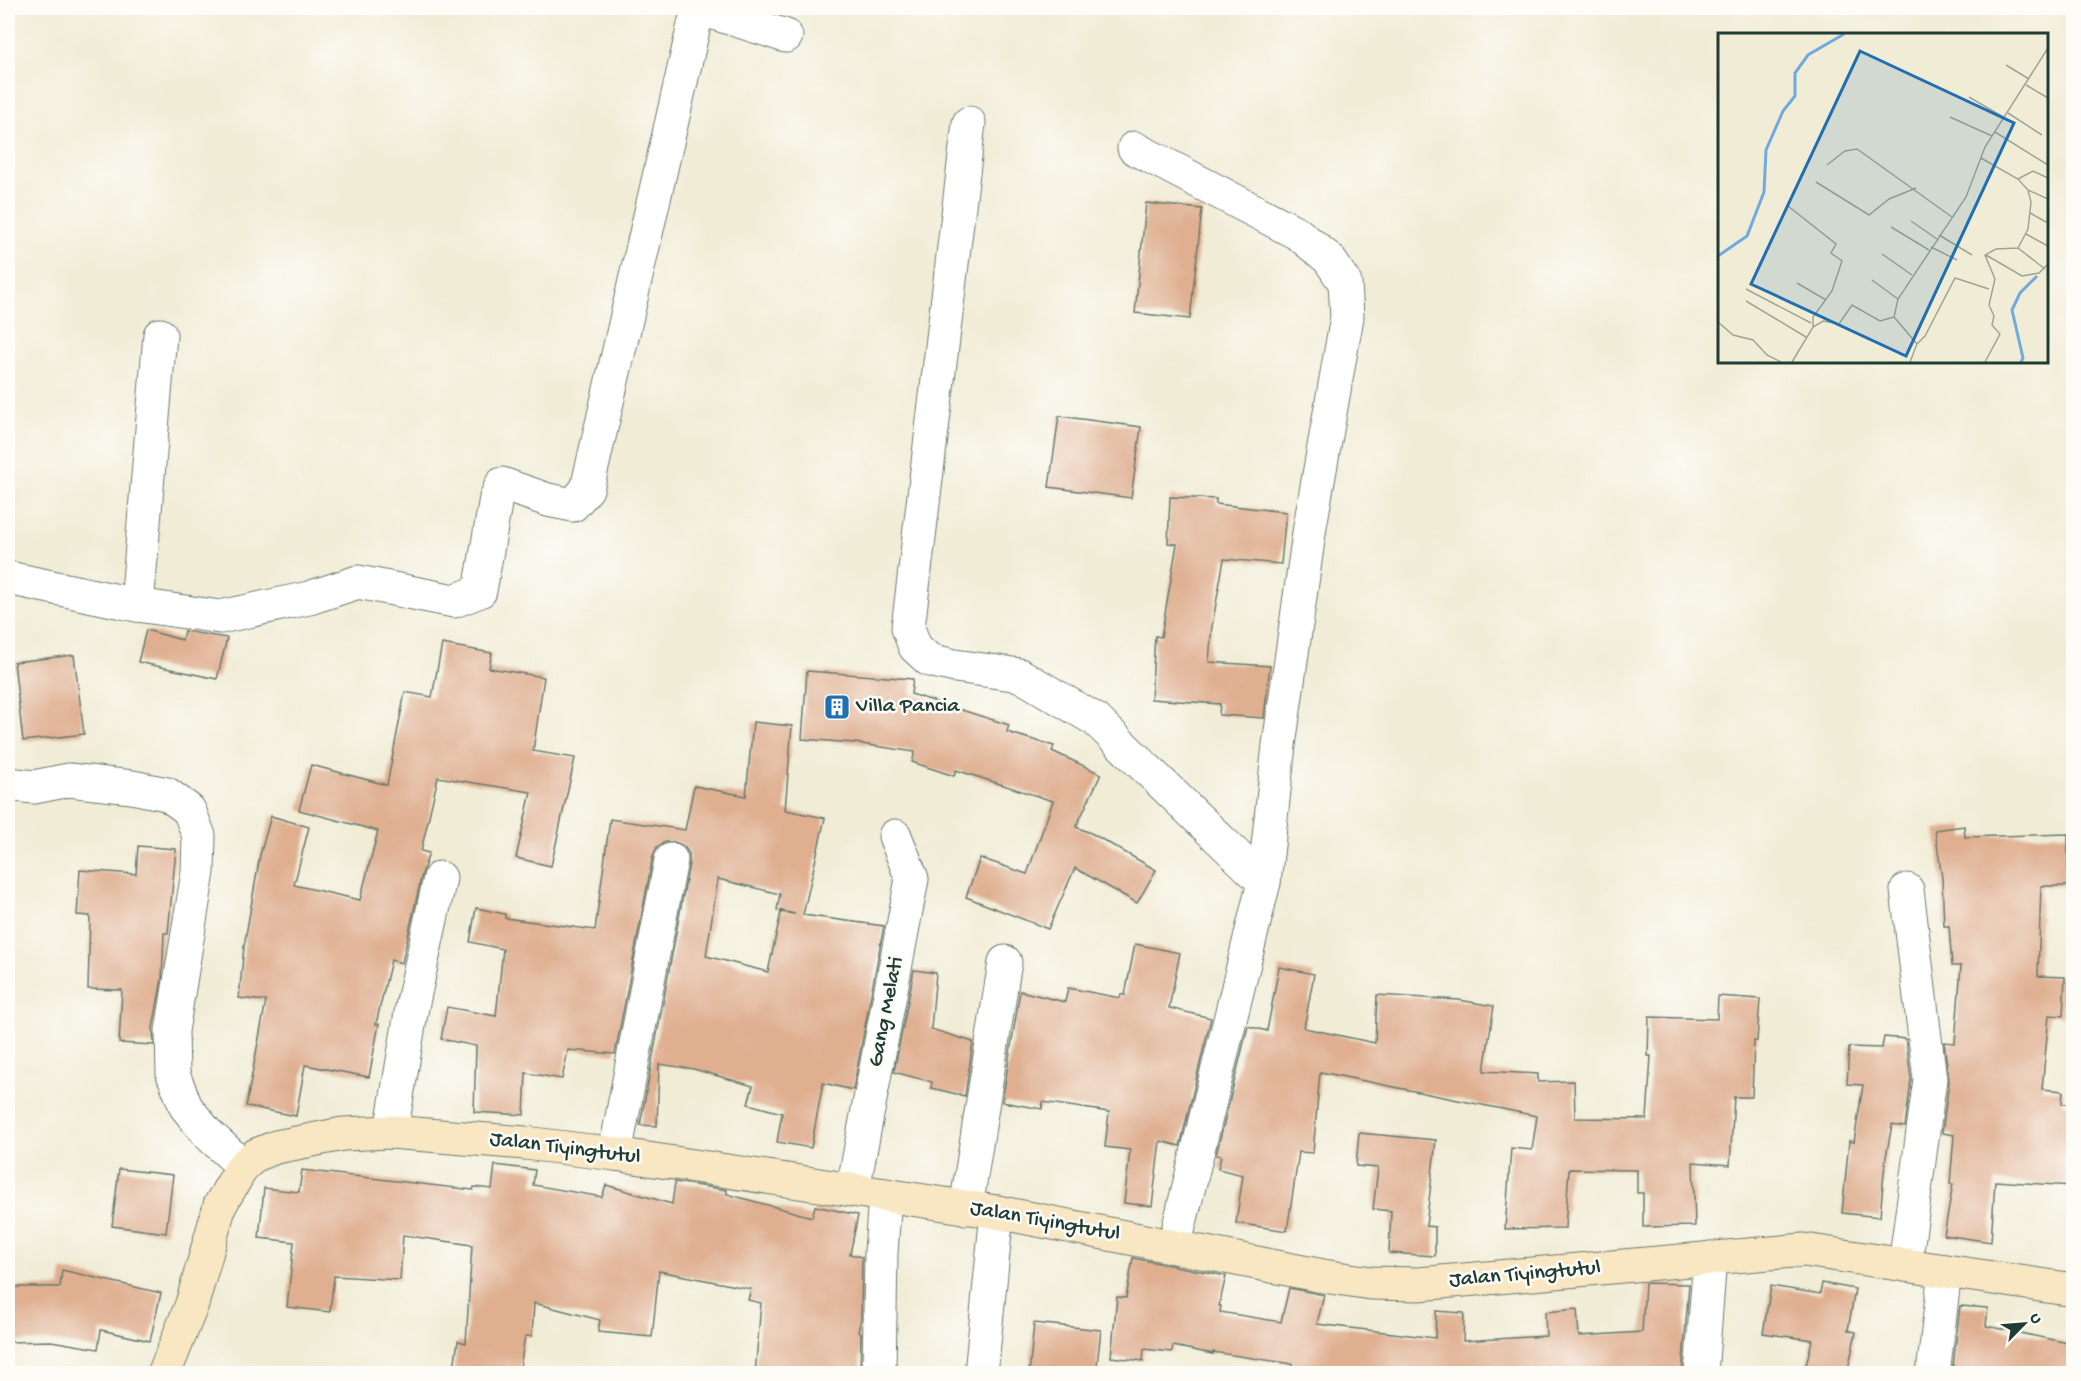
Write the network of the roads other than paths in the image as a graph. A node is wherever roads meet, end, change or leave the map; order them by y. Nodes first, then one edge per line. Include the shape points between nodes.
1 (698, 8) edge
2 (786, 36) dead end
3 (969, 123) dead end
4 (1134, 148) dead end
5 (160, 335) dead end
6 (8, 578) edge
7 (138, 605) junction
8 (8, 784) edge
9 (895, 836) dead end
10 (671, 860) dead end
11 (440, 878) dead end
12 (1264, 882) junction
13 (1907, 890) dead end
14 (1005, 962) dead end
15 (391, 1132) junction
16 (615, 1154) junction
17 (243, 1167) junction
18 (853, 1189) junction
19 (885, 1195) junction
20 (982, 1210) junction
21 (1174, 1247) junction
22 (1710, 1258) junction
23 (1905, 1265) junction
24 (1945, 1271) junction
25 (2073, 1290) edge
26 (164, 1374) edge
27 (879, 1374) edge
28 (981, 1374) edge
29 (1701, 1374) edge
30 (1933, 1374) edge

1 - 2 street
1 - 7 street via 587,489 573,505 502,484 496,498 480,591 454,601 358,582 309,598 219,617
3 - 12 street via 908,628 915,647 928,660 1020,675 1096,720
4 - 12 street via 1297,233 1329,259 1345,283 1347,317 1310,526
5 - 7 street
6 - 7 street
8 - 17 street via 34,787 69,780 132,787 167,794 189,810 199,836 198,872 172,1032 173,1074 186,1107
9 - 18 street, Gang Melati via 912,879
10 - 16 street
11 - 15 street via 412,1006
12 - 21 street
13 - 23 street via 1930,1079
14 - 20 street
15 - 16 street, Jalan Tiyingtutul
15 - 17 street, Jalan Tiyingtutul via 343,1134 276,1147 256,1155
16 - 18 street, Jalan Tiyingtutul
17 - 26 street, Jalan Tiyingtutul via 220,1205 192,1304
18 - 19 street, Jalan Tiyingtutul
19 - 20 street, Jalan Tiyingtutul
19 - 27 street
20 - 21 street, Jalan Tiyingtutul
20 - 28 street
21 - 22 street, Jalan Tiyingtutul via 1323,1276 1419,1284
22 - 23 street, Jalan Tiyingtutul via 1804,1250
22 - 29 street
23 - 24 street, Jalan Tiyingtutul
24 - 25 street, Jalan Tiyingtutul
24 - 30 street

